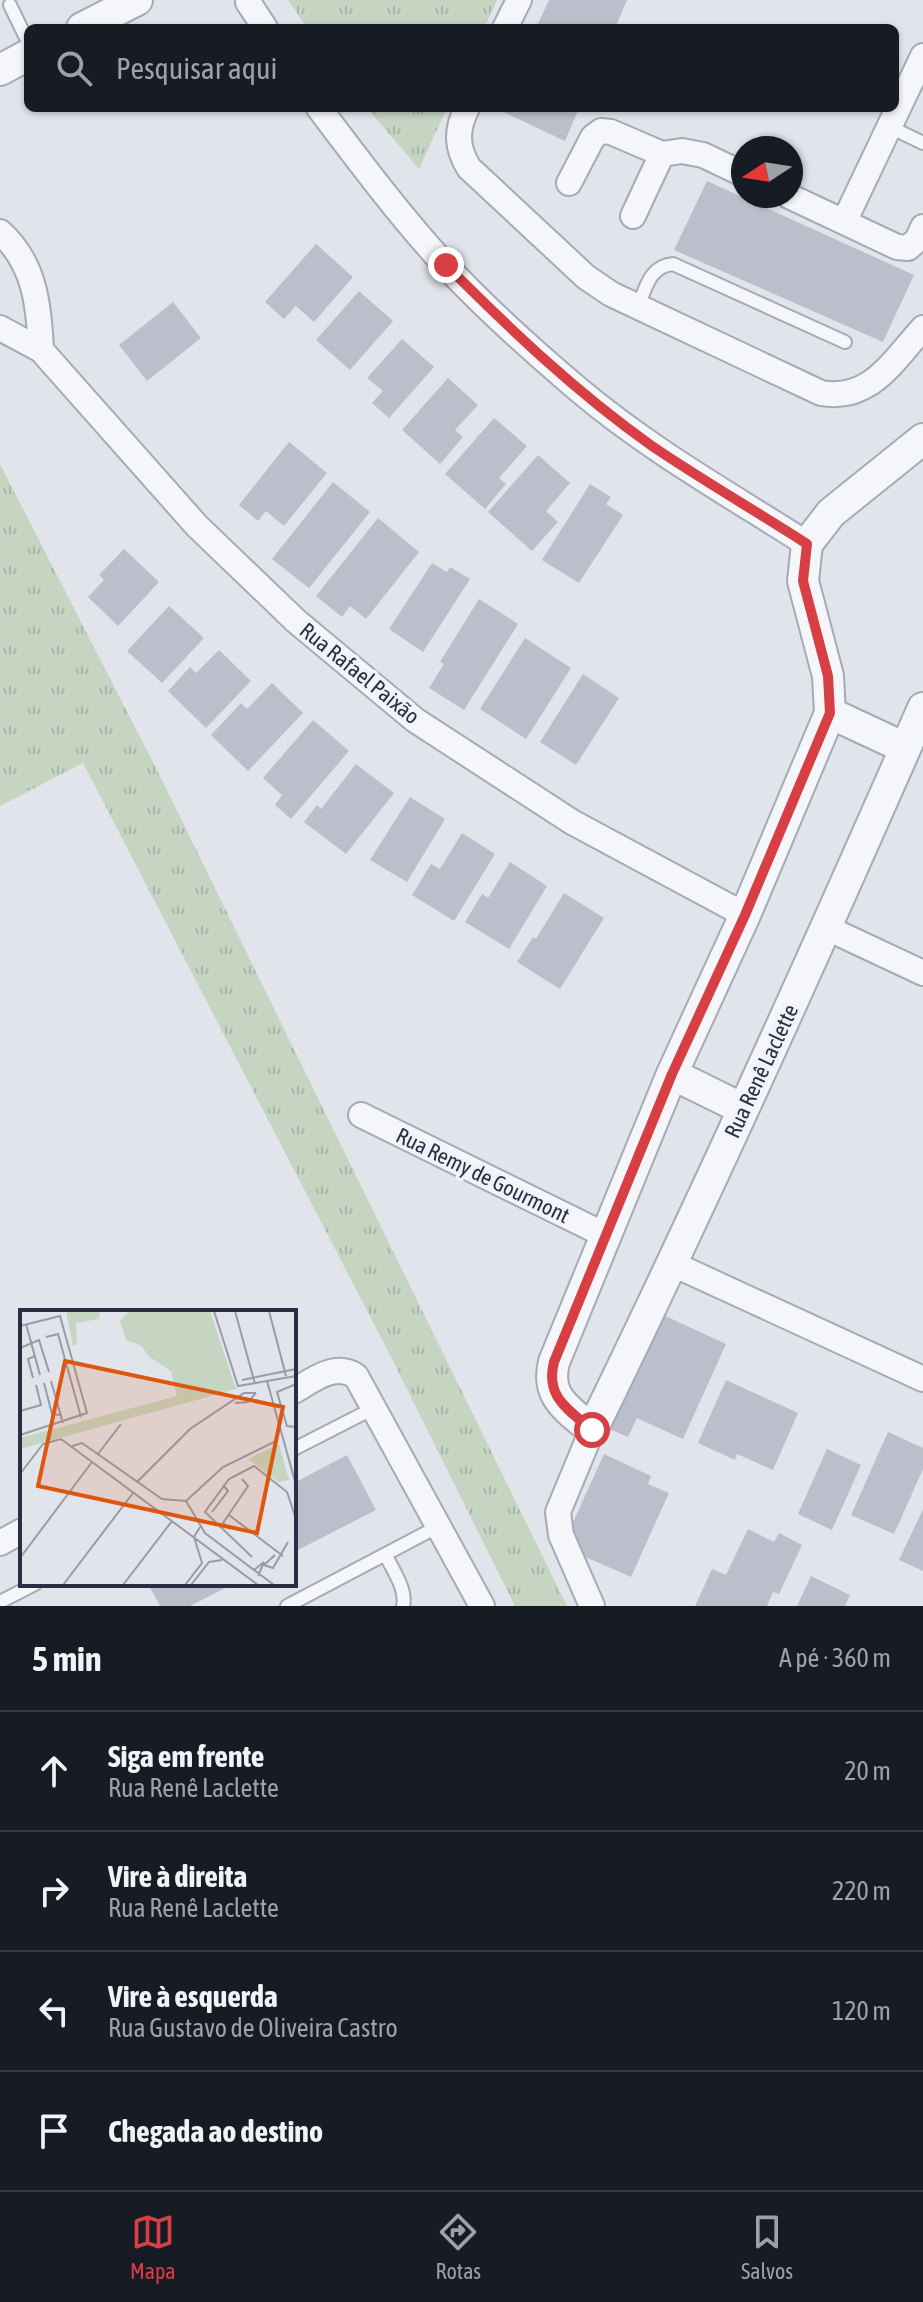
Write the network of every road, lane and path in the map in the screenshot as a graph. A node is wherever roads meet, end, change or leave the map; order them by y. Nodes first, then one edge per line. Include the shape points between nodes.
1 (137, 0) edge
2 (519, 0) edge
3 (248, 2) edge
4 (11, 6) edge
5 (90, 24) edge
6 (262, 24) edge
7 (507, 24) edge
8 (24, 34) edge
9 (923, 56) edge
10 (24, 57) edge
11 (0, 70) edge
12 (899, 108) edge
13 (322, 112) edge
14 (465, 112) edge
15 (897, 112) edge
16 (890, 127) junction
17 (923, 143) edge
18 (662, 154) junction
19 (731, 168) edge
20 (569, 183) dead end
21 (803, 203) edge
22 (633, 216) dead end
23 (844, 222) junction
24 (923, 227) edge
25 (0, 232) edge
26 (638, 307) junction
27 (0, 328) edge
28 (923, 328) edge
29 (845, 342) dead end
30 (41, 350) junction
31 (923, 439) edge
32 (807, 544) junction
33 (923, 708) edge
34 (830, 713) junction
35 (905, 748) junction
36 (745, 915) junction
37 (827, 928) junction
38 (923, 973) edge
39 (672, 1074) junction
40 (743, 1109) junction
41 (361, 1115) dead end
42 (605, 1235) junction
43 (673, 1264) junction
44 (923, 1379) edge
45 (296, 1390) edge
46 (374, 1408) junction
47 (592, 1430) junction
48 (296, 1448) edge
49 (439, 1526) junction
50 (20, 1532) edge
51 (0, 1543) edge
52 (386, 1556) junction
53 (31, 1586) edge
54 (0, 1602) edge
55 (291, 1605) edge
56 (403, 1606) edge
57 (482, 1606) edge
58 (592, 1606) edge

1 - 5 street
2 - 7 street
3 - 6 street
4 - 8 lane
9 - 12 street
10 - 11 street
13 - 32 street via 446,265 512,331 653,446
14 - 26 street via 457,138 469,168 586,277
15 - 16 street
16 - 17 lane
16 - 23 street
18 - 19 street via 703,155
18 - 20 street via 601,131
18 - 22 street
21 - 23 street
23 - 24 street via 908,248
25 - 30 street via 32,278
26 - 28 street via 821,393 839,396 858,392 875,380
26 - 29 lane via 653,272 673,264
27 - 30 street, Rua Rafael Paixão
30 - 36 street, Rua Rafael Paixão via 197,526 296,621 415,720 572,822
31 - 32 street via 831,513
32 - 34 street via 803,581 828,676
33 - 35 street, Rua Renê Laclette
34 - 35 street
34 - 36 street
35 - 37 street, Rua Renê Laclette
36 - 39 street
37 - 38 street
37 - 40 street, Rua Renê Laclette
39 - 40 street
39 - 42 street
40 - 43 street, Rua Renê Laclette
41 - 42 street, Rua Remy de Gourmont
42 - 47 street via 550,1377 554,1393
43 - 44 street
43 - 47 street, Rua Renê Laclette
45 - 46 street via 334,1370 347,1370
46 - 48 lane
46 - 49 street
47 - 58 street, Rua Renê Laclette via 558,1512 561,1535
49 - 52 lane
49 - 57 street
50 - 51 street
52 - 55 lane
52 - 56 lane
53 - 54 lane

